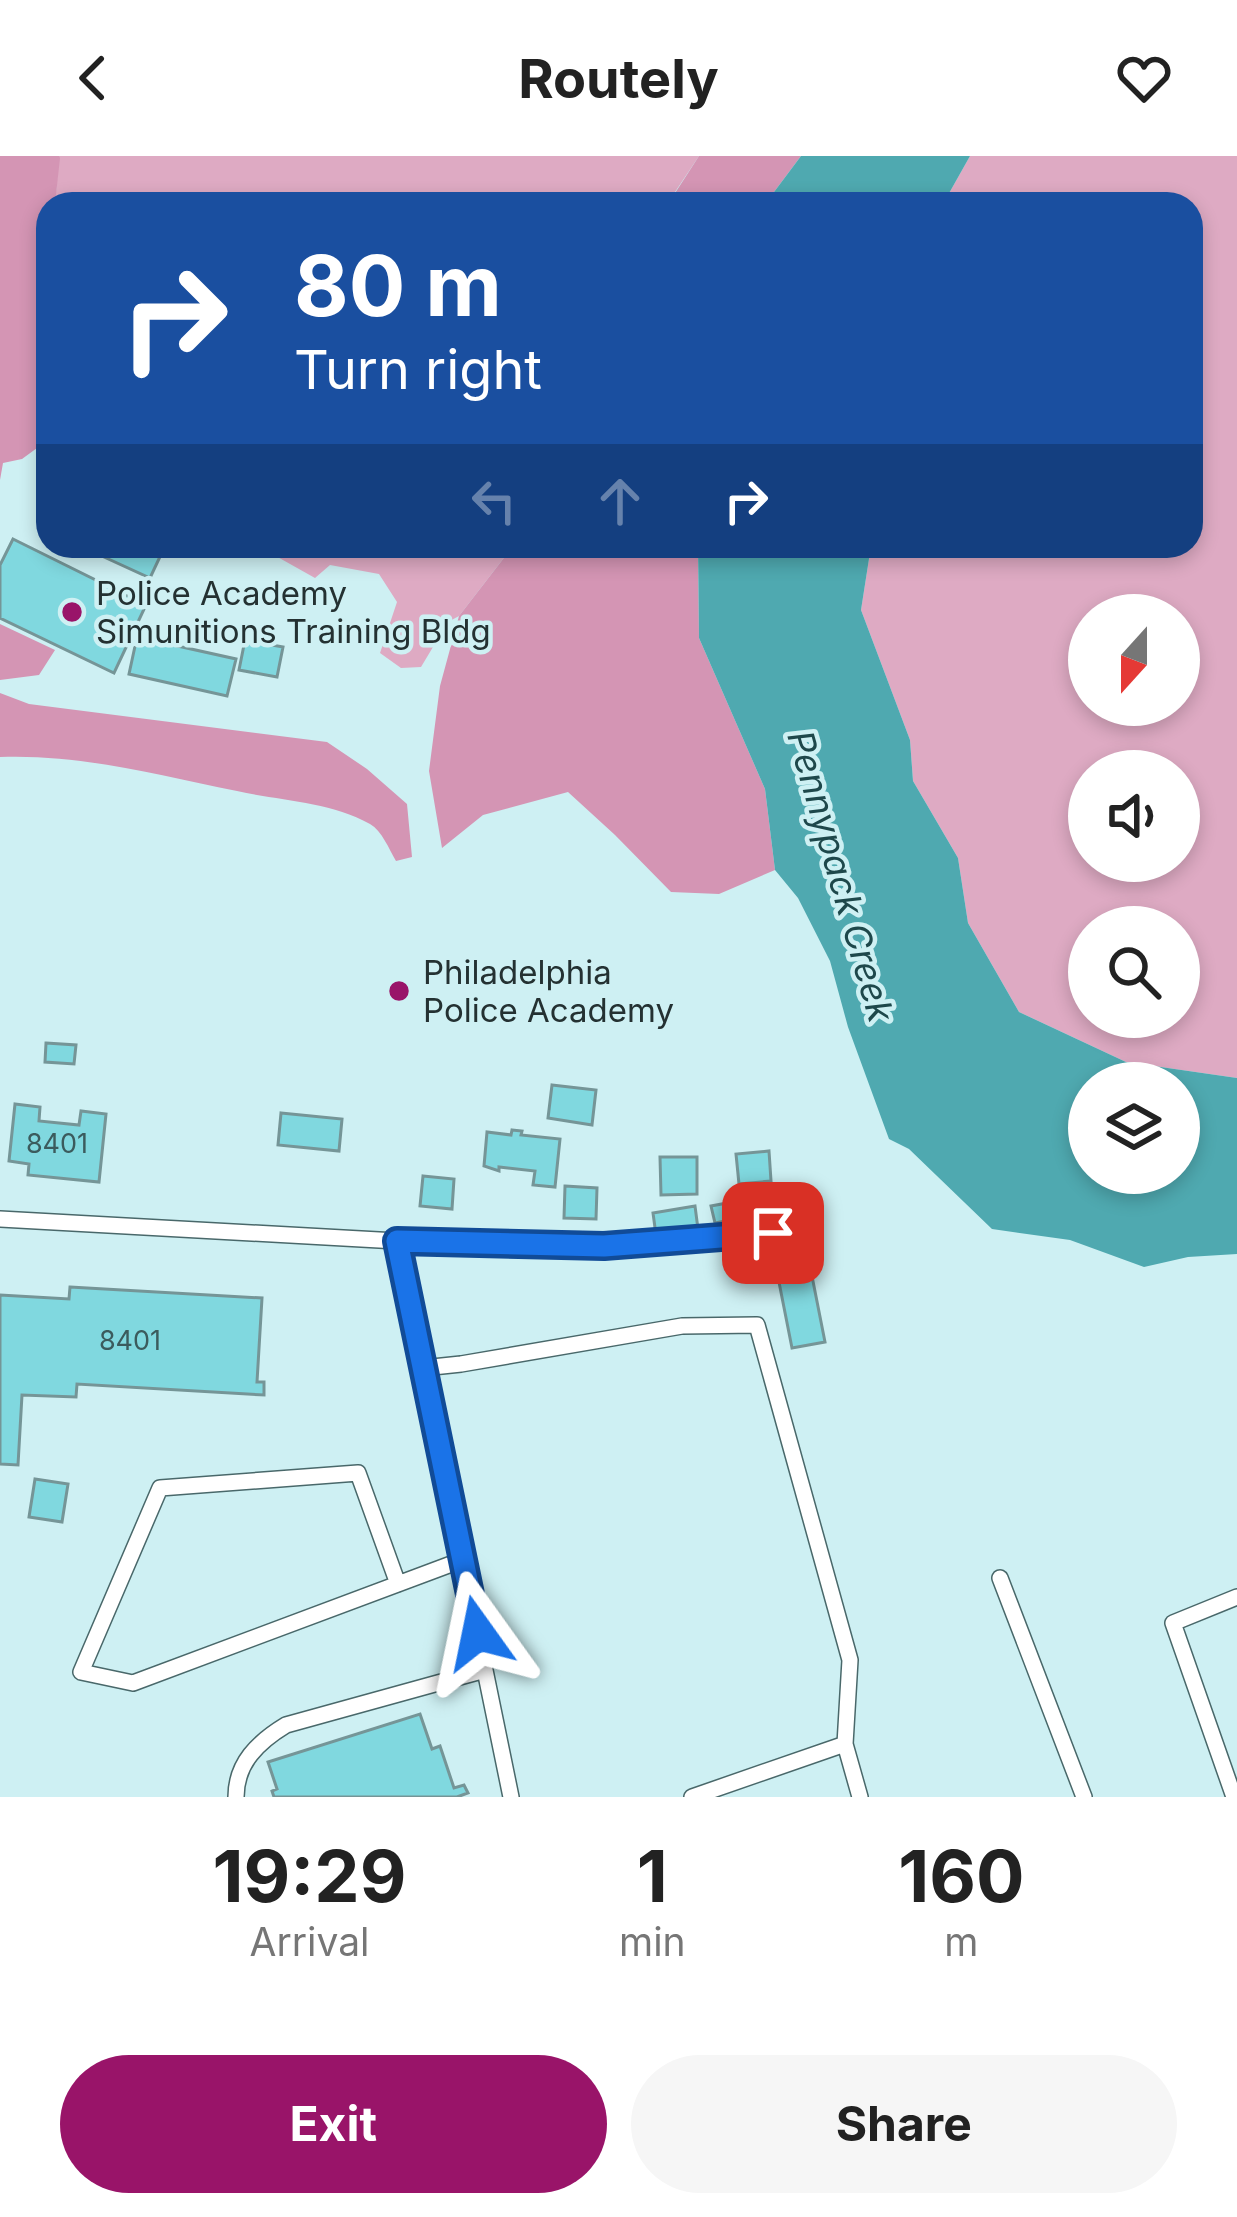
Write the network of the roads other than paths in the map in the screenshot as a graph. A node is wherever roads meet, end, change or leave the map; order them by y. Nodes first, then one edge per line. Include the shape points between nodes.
1 (0, 1219) edge
2 (773, 1233) dead end
3 (397, 1241) junction
4 (423, 1368) junction
5 (462, 1560) junction
6 (1000, 1578) dead end
7 (398, 1584) junction
8 (1237, 1597) edge
9 (485, 1670) junction
10 (844, 1744) junction
11 (236, 1797) edge
12 (511, 1797) edge
13 (692, 1797) edge
14 (860, 1797) edge
15 (1084, 1797) edge
16 (1234, 1797) edge

1 - 3 lane
2 - 3 lane via 604,1246
3 - 4 lane
4 - 5 lane
4 - 10 lane via 682,1326 758,1325 850,1660
5 - 7 lane
5 - 9 lane
6 - 15 lane
7 - 7 lane via 133,1683 81,1672 160,1488 358,1473
8 - 16 lane via 1173,1623
9 - 11 lane via 286,1725 244,1762
9 - 12 lane
10 - 13 lane
10 - 14 lane

